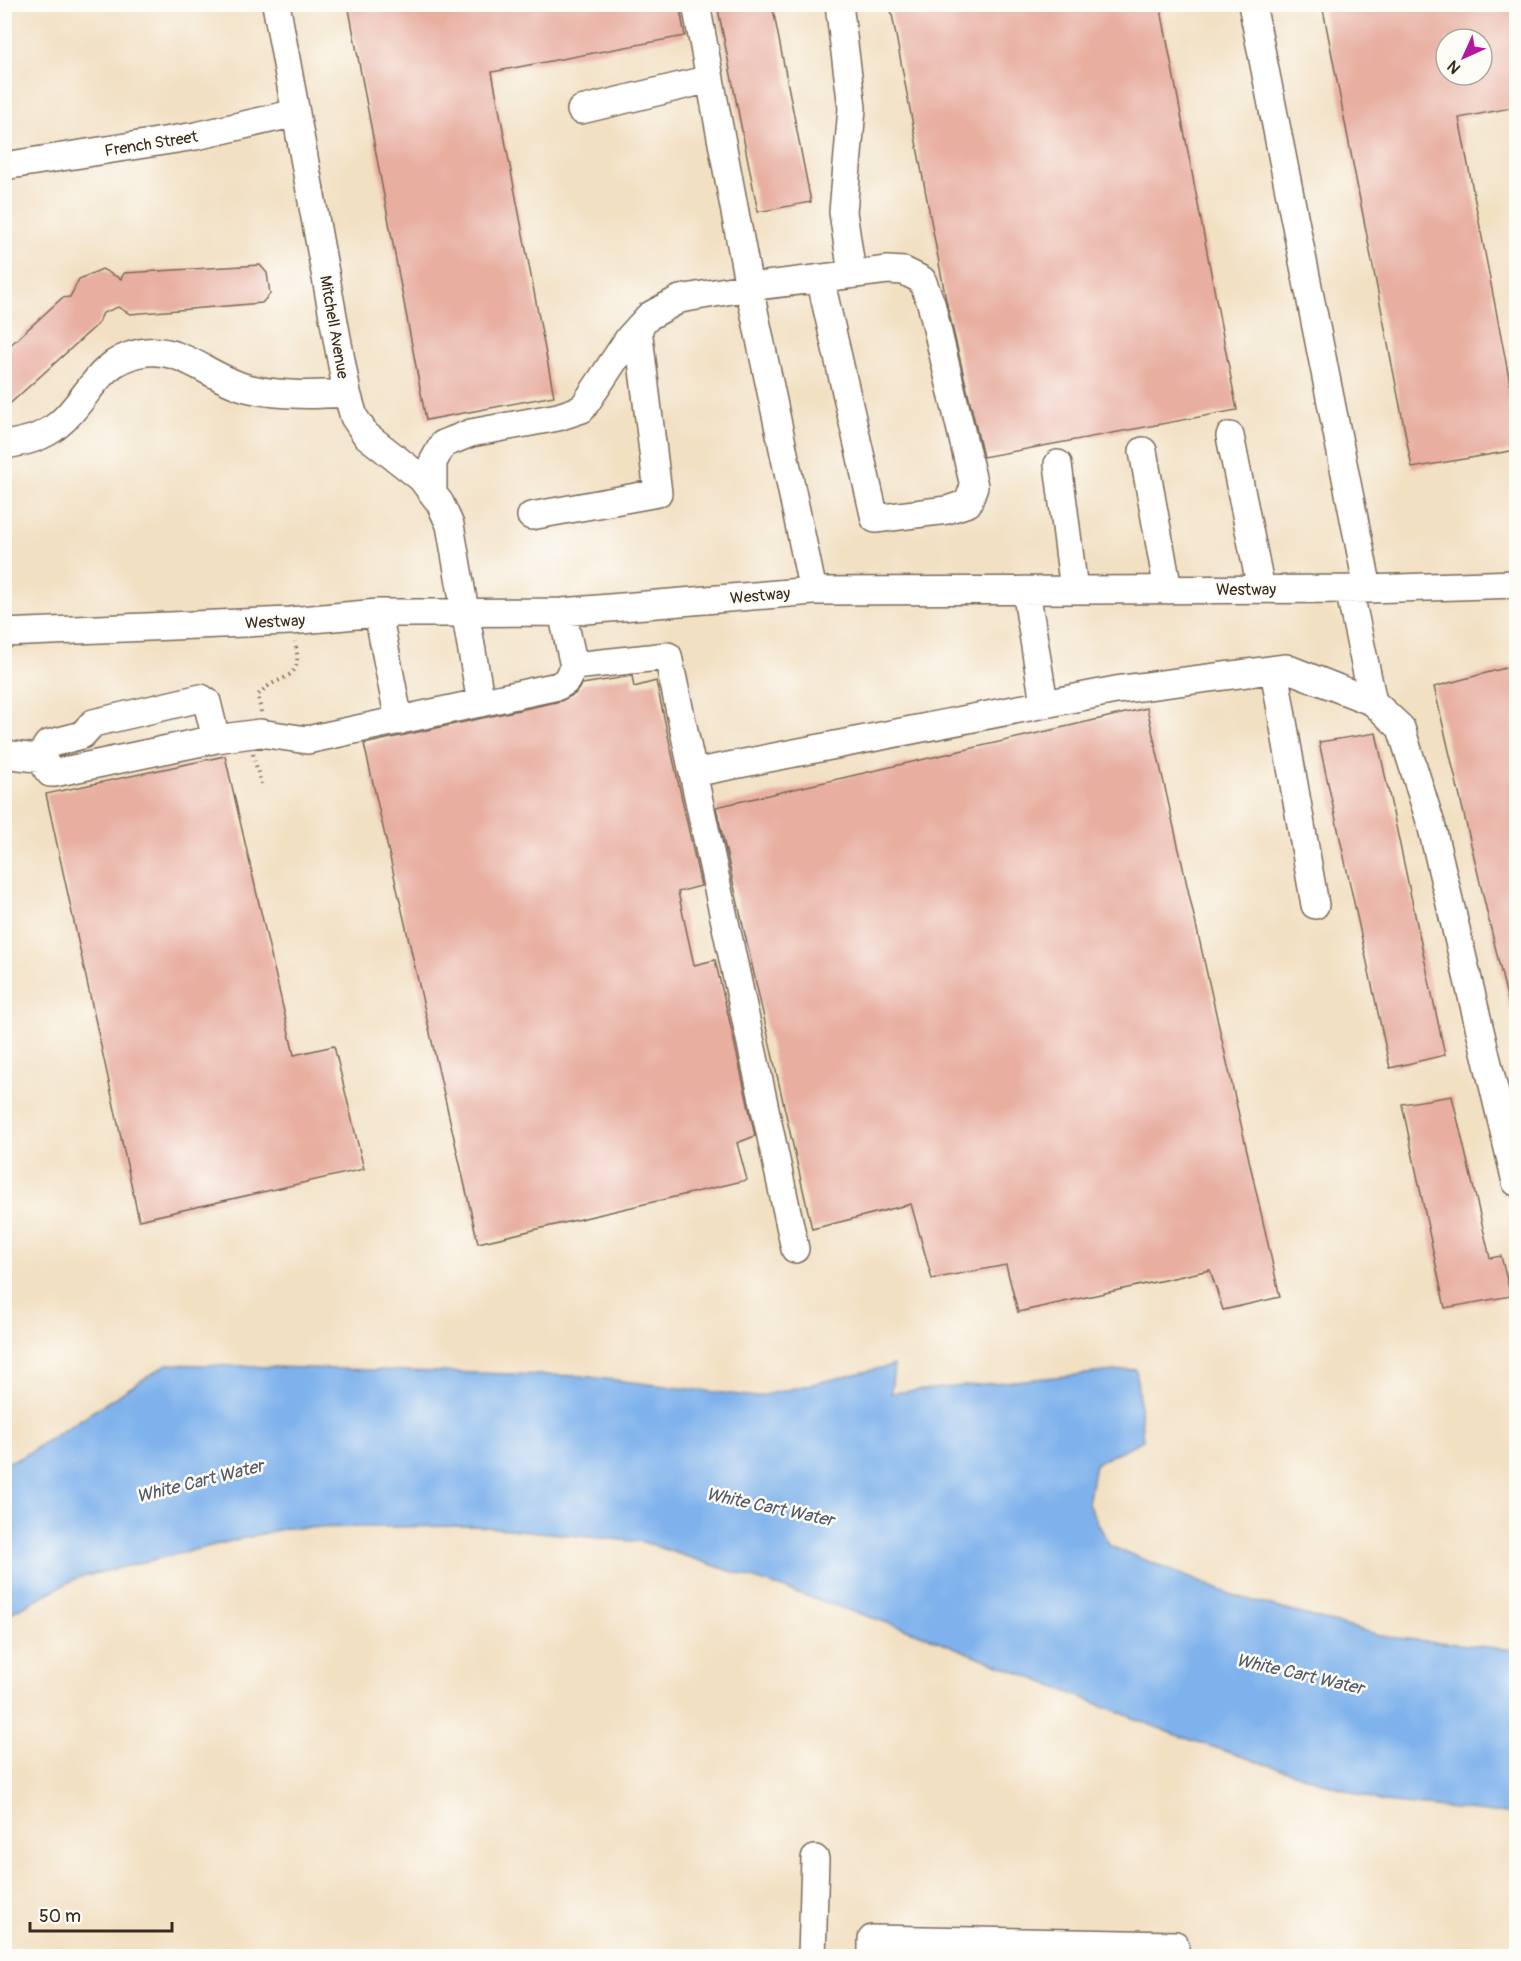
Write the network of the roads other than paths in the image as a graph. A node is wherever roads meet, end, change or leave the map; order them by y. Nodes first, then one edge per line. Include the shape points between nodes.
1 (276, 4) edge
2 (696, 4) edge
3 (839, 4) edge
4 (1252, 4) edge
5 (710, 79) junction
6 (580, 110) dead end
7 (296, 113) junction
8 (4, 166) edge
9 (852, 274) junction
10 (820, 278) junction
11 (749, 287) junction
12 (638, 328) junction
13 (347, 393) junction
14 (1230, 436) dead end
15 (4, 445) edge
16 (1143, 451) dead end
17 (1058, 464) dead end
18 (433, 494) junction
19 (531, 516) dead end
20 (1516, 584) edge
21 (1262, 589) junction
22 (1358, 589) junction
23 (1026, 590) junction
24 (1074, 590) junction
25 (1168, 590) junction
26 (813, 591) junction
27 (464, 612) junction
28 (562, 612) junction
29 (378, 613) junction
30 (4, 633) edge
31 (574, 666) junction
32 (1274, 670) junction
33 (1373, 702) junction
34 (481, 703) junction
35 (1044, 703) junction
36 (399, 721) junction
37 (216, 739) junction
38 (4, 754) edge
39 (44, 759) junction
40 (693, 773) junction
41 (1315, 905) dead end
42 (1516, 1182) edge
43 (795, 1250) dead end
44 (815, 1859) dead end
45 (812, 1956) edge
46 (872, 1956) edge
47 (1175, 1956) edge

1 - 7 lane, Mitchell Avenue
2 - 5 lane
3 - 9 lane via 852,108 843,212
4 - 22 lane
5 - 6 lane
5 - 11 lane
7 - 8 lane, French Street via 196,136
7 - 13 lane, Mitchell Avenue
9 - 10 lane
9 - 10 lane via 904,271 922,280 931,303 974,486 968,503 947,510 875,519
10 - 11 lane
11 - 12 lane via 680,299 649,316
11 - 26 lane
12 - 18 lane via 582,409 471,433 443,444 433,462
12 - 19 lane via 658,493
13 - 15 lane via 309,396 249,389 166,352 140,353 115,363 93,381 59,425 32,440
13 - 18 lane, Mitchell Avenue via 354,417 366,435 421,478
14 - 21 lane
16 - 25 lane
17 - 24 lane
18 - 27 lane, Mitchell Avenue via 450,525
20 - 22 lane, Westway
21 - 22 lane, Westway
21 - 25 lane, Westway
22 - 33 lane
23 - 24 lane, Westway
23 - 26 lane, Westway
23 - 35 lane
24 - 25 lane, Westway
26 - 28 lane, Westway
27 - 28 lane, Westway
27 - 29 lane, Westway
27 - 34 lane, Mitchell Avenue
28 - 31 lane
29 - 30 lane, Westway via 290,621
29 - 36 lane
31 - 34 lane via 566,681 558,686
31 - 40 lane via 668,656
32 - 33 lane via 1286,668
32 - 35 lane
32 - 41 lane
33 - 42 lane via 1401,729 1431,824
34 - 36 lane
35 - 40 lane
36 - 37 lane via 307,740 260,734
37 - 39 lane via 54,773 48,771
37 - 39 lane via 207,702 201,698 93,723 82,735 48,744
38 - 39 lane
40 - 43 lane
44 - 45 lane
46 - 47 lane via 872,1939 1175,1946

